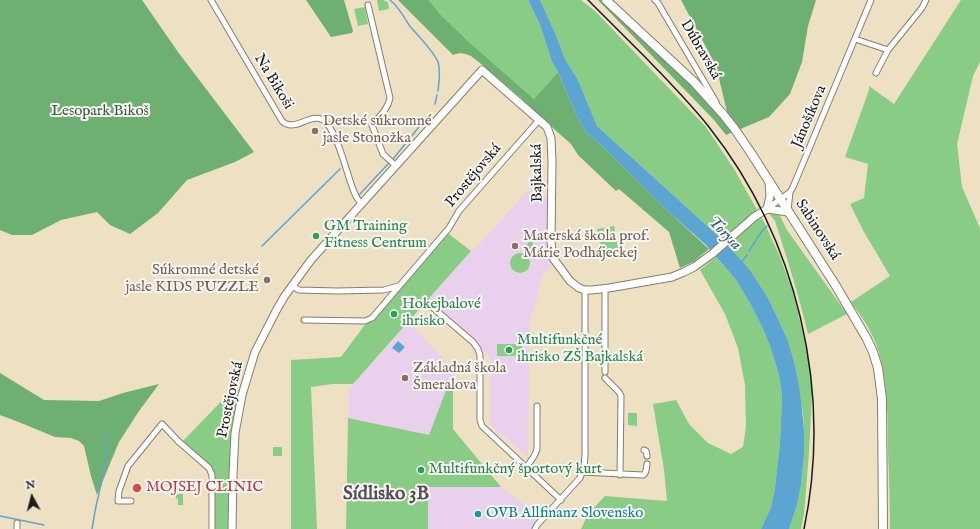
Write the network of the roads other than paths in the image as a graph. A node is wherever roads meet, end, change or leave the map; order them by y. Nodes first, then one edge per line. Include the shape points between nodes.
1 (211, 0) edge
2 (606, 0) edge
3 (611, 0) edge
4 (655, 0) edge
5 (871, 0) edge
6 (926, 0) edge
7 (368, 5) dead end
8 (615, 9) junction
9 (855, 39) junction
10 (888, 50) junction
11 (482, 70) joint
12 (876, 73) dead end
13 (722, 113) junction
14 (539, 120) junction
15 (396, 166) junction
16 (768, 180) junction
17 (790, 192) junction
18 (780, 199) junction
19 (362, 204) junction
20 (767, 209) junction
21 (788, 212) junction
22 (292, 286) junction
23 (398, 286) junction
24 (605, 288) junction
25 (384, 290) junction
26 (585, 290) junction
27 (387, 299) junction
28 (425, 301) dead end
29 (304, 320) dead end
30 (605, 372) dead end
31 (605, 378) dead end
32 (537, 406) dead end
33 (644, 450) dead end
34 (647, 456) dead end
35 (647, 464) dead end
36 (526, 467) junction
37 (582, 472) junction
38 (620, 475) junction
39 (561, 500) junction
40 (131, 501) dead end
41 (17, 523) dead end
42 (17, 529) edge
43 (212, 529) edge
44 (232, 529) edge
45 (535, 529) edge
46 (883, 529) edge

1 - 19 street, Na Bikoši via 282,121 287,125 294,125 318,118 326,124 335,139 355,196
2 - 8 main road, Sabinovská
3 - 8 street
4 - 13 street, Dúbravská
5 - 9 street, Jánošíkova
6 - 10 street
7 - 15 street via 390,98 372,125 383,154
8 - 13 main road, Sabinovská via 694,82
9 - 10 street
9 - 17 street, Jánošíkova
10 - 12 street
11 - 14 street, Bajkalská
11 - 15 street, Prostějovská
13 - 16 main road, Sabinovská
14 - 23 street, Prostějovská via 459,211 449,228
14 - 26 street, Bajkalská via 547,127 551,138 553,258 570,280
15 - 19 street, Prostějovská
16 - 18 main road, Sabinovská
16 - 20 street via 770,196
17 - 18 street, Jánošíkova
17 - 21 street
18 - 20 street
18 - 21 main road, Sabinovská
19 - 22 street, Prostějovská
20 - 21 street
20 - 24 street via 754,217 712,254 684,272 672,277
21 - 46 main road, Sabinovská via 854,315 876,362 883,409
22 - 25 street via 300,290
22 - 44 street, Prostějovská via 255,352 242,395 235,434
23 - 25 street
23 - 27 street, Prostějovská
24 - 26 street
24 - 30 street
25 - 27 street
26 - 37 street via 585,455
27 - 29 street, Prostějovská via 372,318 365,321
28 - 36 street via 478,349 482,426
31 - 38 street via 621,396
32 - 36 street via 537,449
33 - 34 street
35 - 38 street via 645,474
36 - 39 street
37 - 38 street
37 - 39 street
39 - 45 street
40 - 43 street via 118,501 128,466 162,424 209,468 212,475
41 - 42 street

